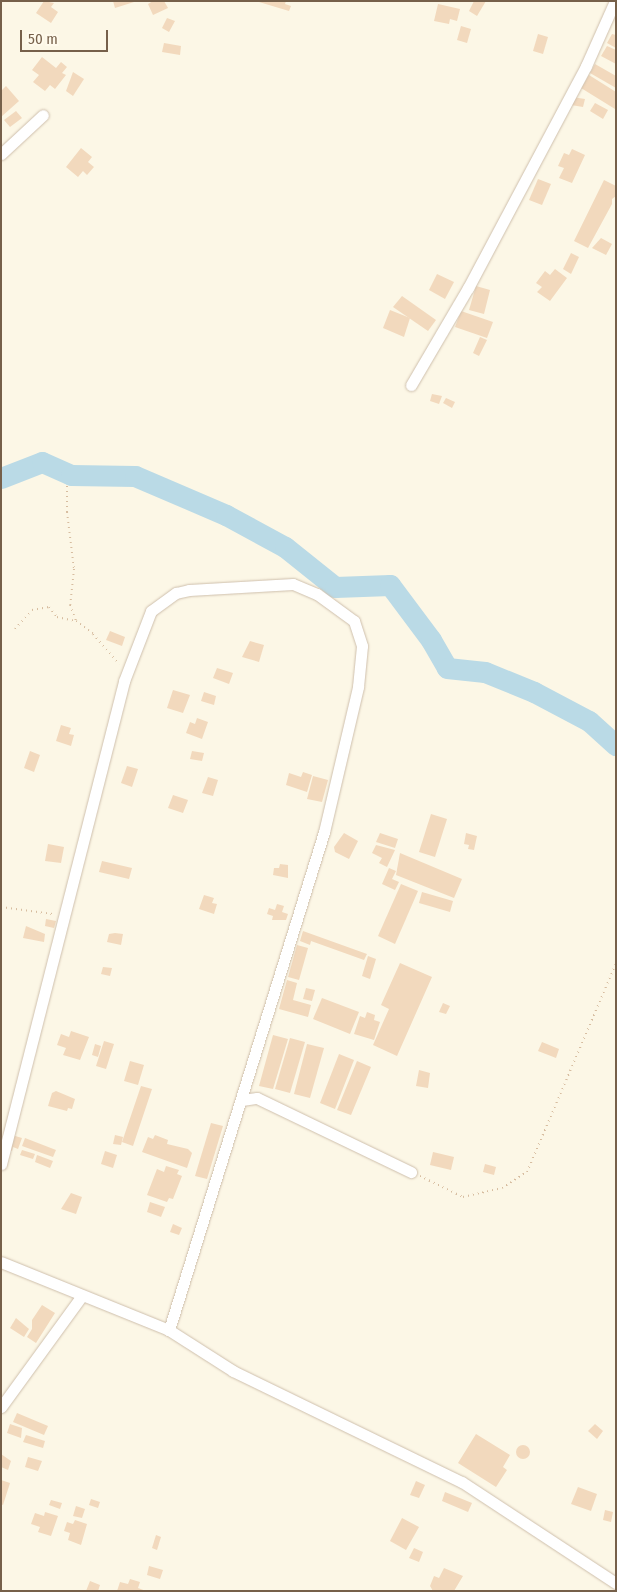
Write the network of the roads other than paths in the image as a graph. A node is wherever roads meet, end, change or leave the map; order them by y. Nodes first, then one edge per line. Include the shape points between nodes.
1 (615, 1) edge
2 (43, 115) dead end
3 (1, 154) edge
4 (411, 385) dead end
5 (242, 1100) junction
6 (1, 1164) edge
7 (411, 1172) road end
8 (1, 1262) edge
9 (80, 1297) junction
10 (169, 1330) junction
11 (2, 1403) edge
12 (616, 1583) edge

1 - 4 street via 581,75 468,288
2 - 3 street
5 - 6 street via 324,832 358,687 362,646 354,621 334,604 293,584 189,590 176,594 151,611 124,681
5 - 7 street via 257,1098
5 - 10 street
8 - 9 street
9 - 10 street
9 - 11 street
10 - 12 street via 233,1370 462,1482

